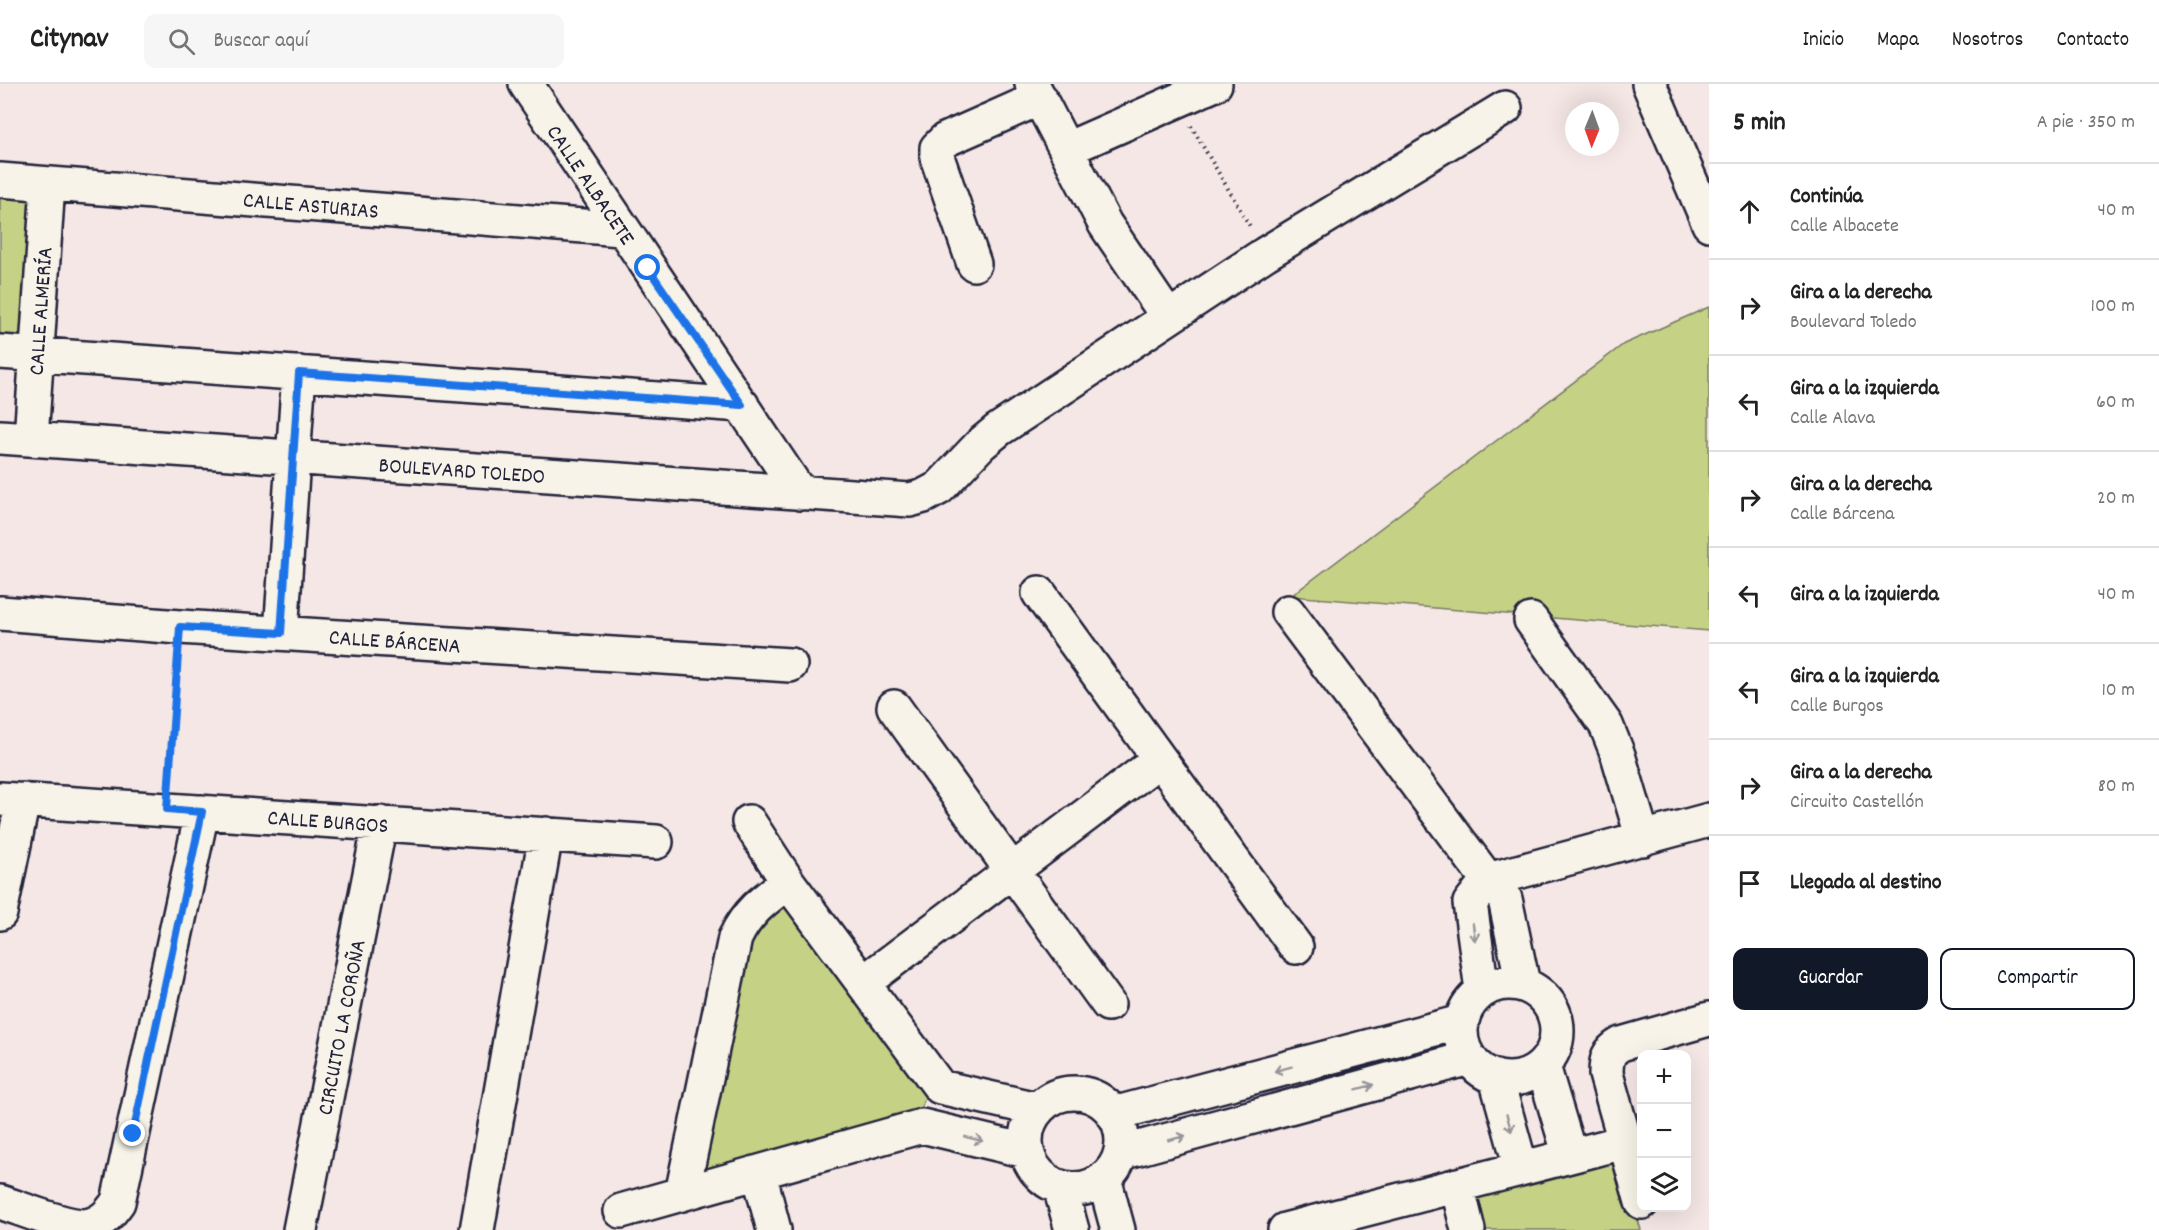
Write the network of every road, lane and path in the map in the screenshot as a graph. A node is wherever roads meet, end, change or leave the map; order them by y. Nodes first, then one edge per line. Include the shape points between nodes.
1 (526, 84) edge
2 (1648, 84) edge
3 (1212, 85) edge
4 (1036, 91) edge
5 (1178, 102) junction
6 (1505, 108) dead end
7 (1067, 149) junction
8 (0, 180) edge
9 (48, 183) junction
10 (1709, 224) edge
11 (621, 229) junction
12 (1265, 254) junction
13 (974, 264) dead end
14 (1168, 317) junction
15 (0, 352) edge
16 (35, 355) junction
17 (299, 373) junction
18 (742, 405) junction
19 (15, 438) edge
20 (293, 458) junction
21 (800, 493) junction
22 (1039, 593) dead end
23 (1288, 612) dead end
24 (0, 613) edge
25 (1532, 620) dead end
26 (180, 627) junction
27 (281, 633) junction
28 (790, 665) dead end
29 (894, 707) dead end
30 (1159, 760) junction
31 (11, 799) edge
32 (167, 809) junction
33 (202, 812) junction
34 (1709, 820) edge
35 (749, 822) dead end
36 (380, 823) junction
37 (546, 834) junction
38 (1643, 839) junction
39 (656, 842) dead end
40 (1012, 871) junction
41 (1488, 880) junction
42 (788, 882) junction
43 (0, 913) edge
44 (1296, 947) dead end
45 (863, 983) junction
46 (1523, 984) junction
47 (1482, 990) junction
48 (1108, 1004) dead end
49 (1709, 1019) edge
50 (1461, 1022) junction
51 (1468, 1058) junction
52 (1543, 1066) junction
53 (1496, 1078) junction
54 (940, 1086) junction
55 (1038, 1109) junction
56 (1113, 1114) junction
57 (922, 1126) junction
58 (1624, 1142) junction
59 (1026, 1151) junction
60 (1570, 1156) junction
61 (1112, 1166) junction
62 (1521, 1168) junction
63 (759, 1173) junction
64 (1456, 1185) junction
65 (1060, 1187) junction
66 (1637, 1188) edge
67 (682, 1194) junction
68 (0, 1202) edge
69 (621, 1211) dead end
70 (1644, 1212) edge
71 (300, 1230) edge
72 (477, 1230) edge
73 (774, 1230) edge
74 (1072, 1230) edge
75 (1118, 1230) edge
76 (1285, 1230) edge
77 (1468, 1230) edge
78 (1649, 1230) edge

1 - 11 street, CALLE ALBACETE
2 - 10 street
3 - 5 street
4 - 7 street
4 - 13 street via 937,148
5 - 7 street
5 - 12 path
6 - 12 street
7 - 14 street via 1105,224
8 - 9 street, CALLE ASTURIAS
9 - 11 street, CALLE ASTURIAS
9 - 16 street, CALLE ALMERÍA
11 - 18 street, CALLE ALBACETE
12 - 14 street
14 - 21 street, BOULEVARD TOLEDO via 998,430 939,488 924,496 910,500
15 - 16 street
16 - 17 street
16 - 19 street, CALLE ALMERÍA
17 - 18 street
17 - 20 street
18 - 21 street, CALLE ALBACETE
19 - 20 street, BOULEVARD TOLEDO
20 - 21 street, BOULEVARD TOLEDO
20 - 27 street
22 - 30 street
23 - 41 street
24 - 26 street, CALLE BÁRCENA
25 - 38 street via 1606,725
26 - 27 street, CALLE BÁRCENA
26 - 32 path
27 - 28 street, CALLE BÁRCENA
29 - 40 street
30 - 40 street
30 - 44 street
31 - 32 street, CALLE BURGOS
31 - 43 street
32 - 33 street, CALLE BURGOS
33 - 36 street, CALLE BURGOS
33 - 68 street via 118,1202 109,1215 88,1226 75,1226
34 - 38 street
35 - 42 street
36 - 37 street, CALLE BURGOS
36 - 71 street, CIRCUITO LA COROÑA
37 - 39 street, CALLE BURGOS
37 - 72 street
38 - 41 street
40 - 45 street
40 - 48 street
41 - 46 street via 1505,899
41 -> 47 street via 1470,903
42 - 45 street
42 - 67 street via 755,907 735,938
45 - 54 street
46 - 47 street via 1495,984
46 - 52 street via 1536,990 1555,1012 1557,1041
47 - 50 street via 1468,1004
49 - 58 street via 1612,1049 1606,1074
50 - 51 street via 1461,1041
50 -> 56 street
51 - 53 street via 1481,1071
61 -> 51 street
52 - 53 street via 1529,1076 1513,1080
52 - 60 street
53 -> 62 street
54 - 55 street
54 - 57 street
55 - 56 street via 1062,1094 1076,1093 1104,1103
55 - 59 street via 1029,1122
56 - 61 street via 1121,1133
57 -> 59 street
57 - 63 street
58 - 60 street
58 - 66 street
59 - 65 street via 1038,1174
60 - 62 street
61 - 65 street via 1094,1185
61 - 75 street
62 - 64 street
63 - 67 street
63 - 73 street
64 - 76 street
64 - 77 street
65 - 74 street
67 - 69 street
70 - 78 street

